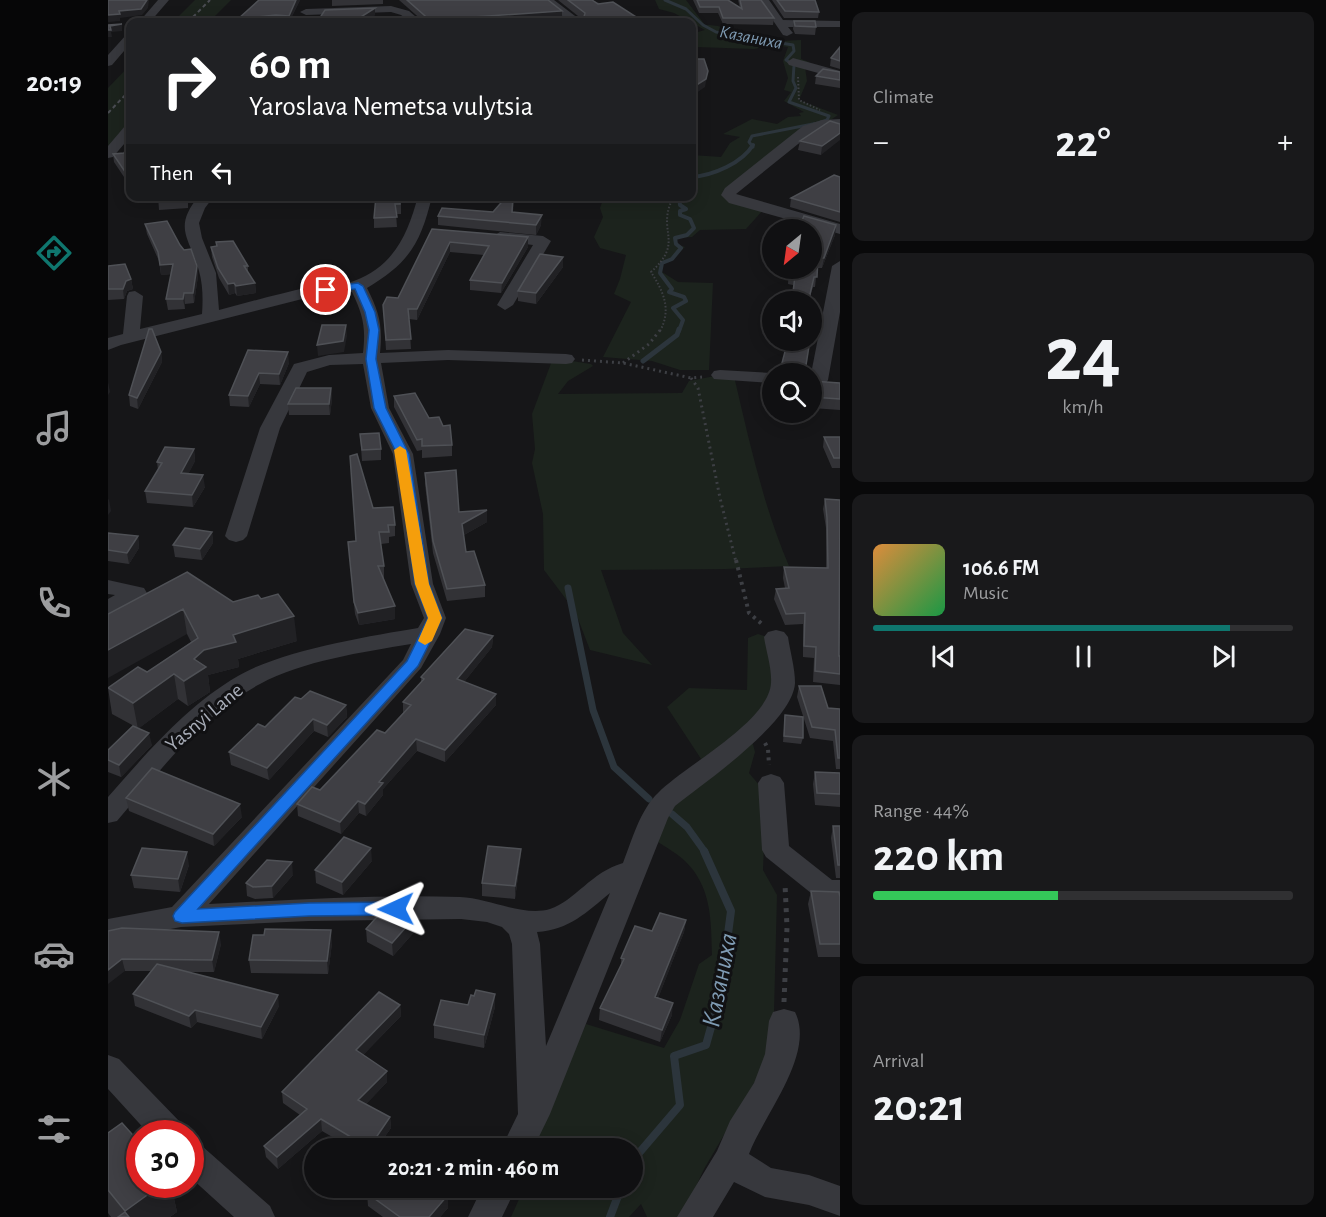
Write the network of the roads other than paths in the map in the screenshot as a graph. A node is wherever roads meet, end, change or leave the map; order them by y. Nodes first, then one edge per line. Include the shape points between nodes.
1 (164, 0) edge
2 (311, 0) edge
3 (547, 0) edge
4 (764, 0) edge
5 (148, 18) edge
6 (411, 18) edge
7 (572, 18) edge
8 (778, 23) junction
9 (840, 24) edge
10 (788, 33) dead end
11 (126, 41) edge
12 (110, 57) edge
13 (797, 64) road end
14 (840, 75) edge
15 (836, 120) edge
16 (126, 134) edge
17 (108, 154) edge
18 (203, 201) edge
19 (425, 201) edge
20 (840, 229) edge
21 (486, 236) edge
22 (840, 266) edge
23 (358, 286) junction
24 (135, 296) dead end
25 (505, 305) dead end
26 (210, 318) junction
27 (131, 338) junction
28 (108, 345) edge
29 (371, 359) junction
30 (566, 359) road end
31 (819, 363) edge
32 (720, 375) road end
33 (762, 377) edge
34 (822, 380) edge
35 (840, 381) edge
36 (236, 536) dead end
37 (108, 587) edge
38 (108, 608) edge
39 (429, 634) junction
40 (776, 637) road end
41 (771, 783) road end
42 (108, 814) edge
43 (634, 870) junction
44 (840, 890) edge
45 (182, 916) junction
46 (512, 919) junction
47 (108, 930) edge
48 (784, 1021) road end
49 (108, 1068) edge
50 (534, 1114) junction
51 (157, 1120) edge
52 (522, 1138) edge
53 (731, 1158) junction
54 (204, 1169) edge
55 (494, 1198) edge
56 (840, 1201) edge
57 (258, 1217) edge
58 (485, 1217) edge
59 (694, 1217) edge

1 - 5 street
2 - 6 street via 302,16 391,9
3 - 7 street
4 - 8 street
8 - 9 street
8 - 10 street
11 - 12 street
13 - 14 street
15 - 20 street via 808,129 728,195 734,200
16 - 17 street
18 - 26 street via 191,216 191,226 207,268
19 - 23 street via 423,230 389,268
21 - 25 street via 543,242
22 - 31 street
23 - 26 street via 310,292
23 - 29 street via 374,330
24 - 27 street
26 - 27 street
27 - 28 street
29 - 30 street via 448,355
29 - 36 street via 329,360 300,368 270,428
29 - 39 street via 380,408 403,454 422,584 435,618
32 - 33 street
34 - 35 street
37 - 38 street via 136,593
39 - 42 street, Yasnyi Lane via 366,643 245,681 175,738
39 - 45 street via 413,663
40 - 43 street via 783,684 763,720 666,800
41 - 44 street via 776,850 826,890
43 - 46 street via 617,873 562,916 533,922
43 - 50 street
45 - 46 street via 461,908
45 - 47 street
46 - 50 street via 522,929 526,944
48 - 53 street via 781,1054 768,1089 741,1131
49 - 51 street
50 - 52 street
53 - 56 street via 765,1182 809,1190
53 - 59 street
54 - 57 street
55 - 58 street

